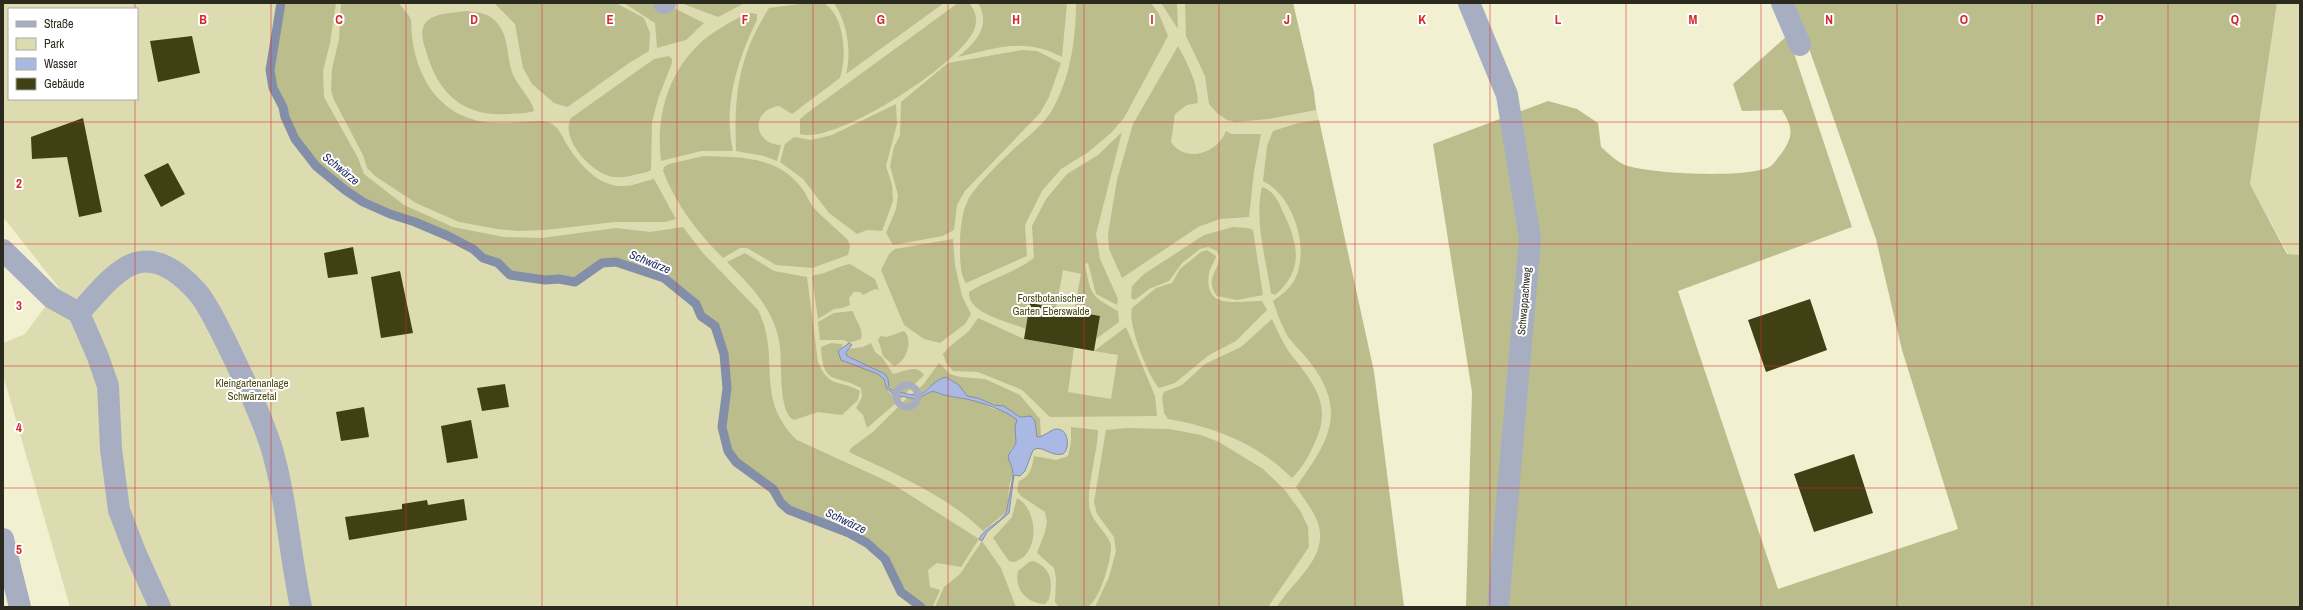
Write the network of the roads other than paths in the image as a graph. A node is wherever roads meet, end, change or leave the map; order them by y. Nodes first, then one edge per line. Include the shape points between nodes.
1 (1469, 3) edge
2 (1782, 3) edge
3 (1800, 45) dead end
4 (3, 250) edge
5 (79, 313) junction
6 (3, 539) edge
7 (20, 607) edge
8 (160, 607) edge
9 (301, 607) edge
10 (1498, 607) edge

1 - 10 street, Schwappachweg via 1507,95 1530,238
2 - 3 street
4 - 5 street via 52,298
5 - 8 street via 108,386 110,435 119,510
5 - 9 street via 106,284 134,263 143,262 170,269 199,294 215,320 242,376 271,447
6 - 7 street

